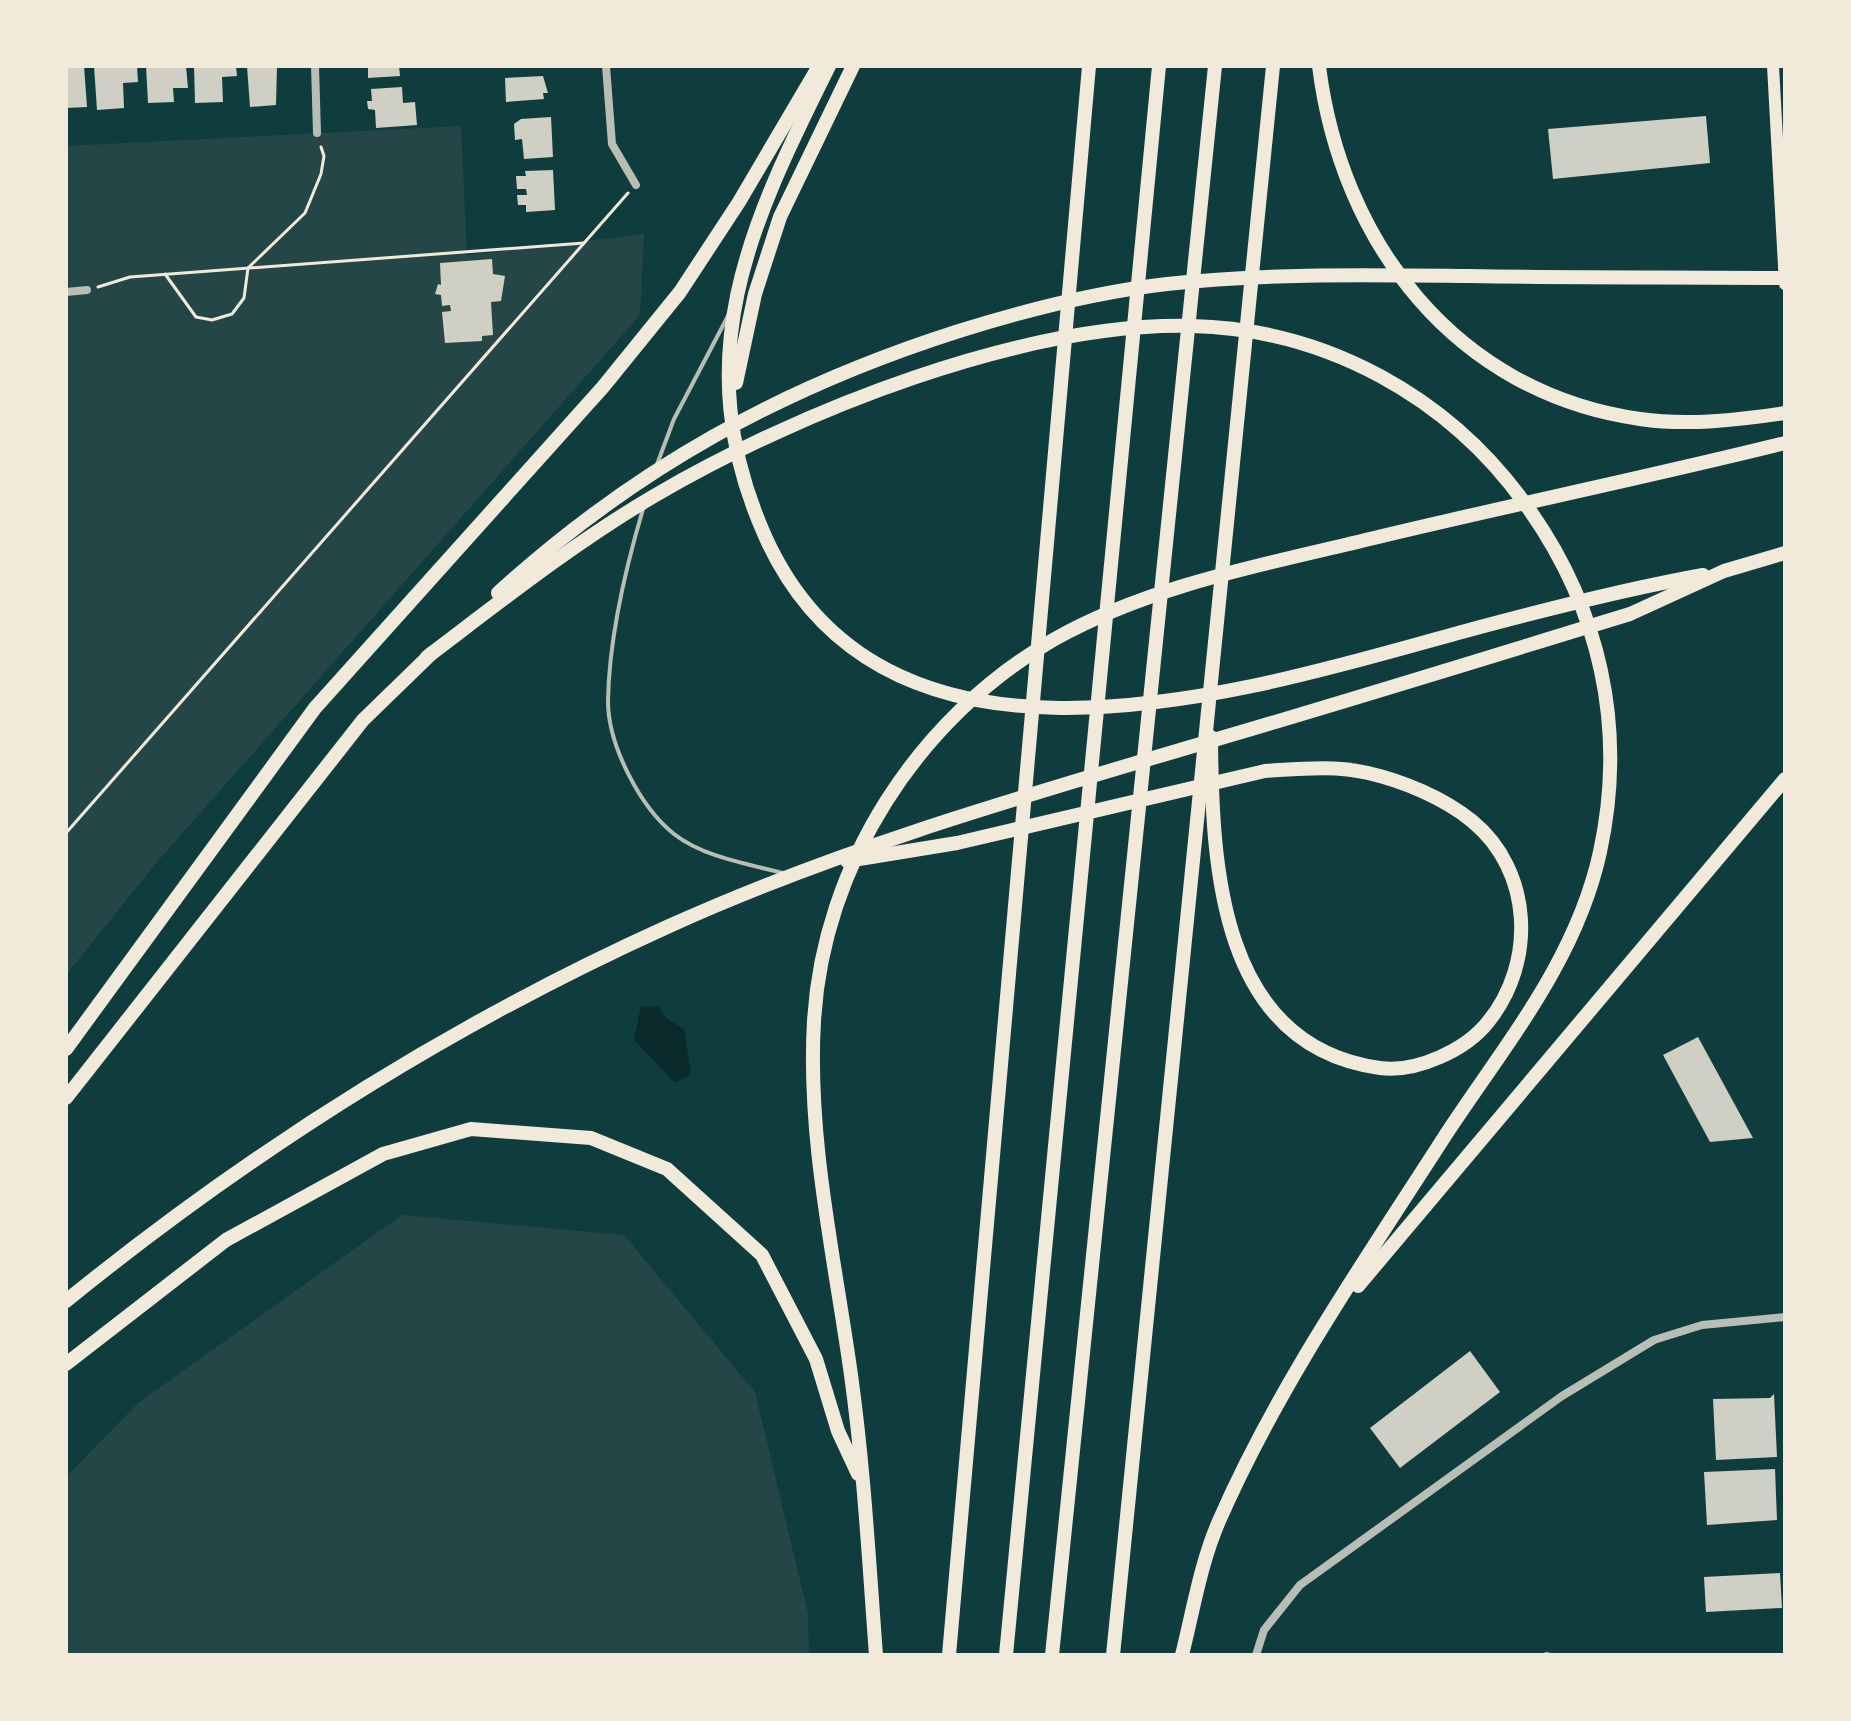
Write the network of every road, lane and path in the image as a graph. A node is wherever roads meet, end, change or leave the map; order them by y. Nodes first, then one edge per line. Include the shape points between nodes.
1 (315, 66) edge
2 (606, 66) edge
3 (819, 66) edge
4 (829, 66) edge
5 (853, 66) edge
6 (1089, 66) edge
7 (1159, 66) edge
8 (1215, 66) edge
9 (1273, 66) edge
10 (1319, 66) edge
11 (1773, 66) edge
12 (317, 133) joint
13 (636, 185) joint
14 (584, 243) junction
15 (248, 268) junction
16 (165, 274) junction
17 (1785, 281) edge
18 (87, 290) joint
19 (66, 292) edge
20 (731, 311) junction
21 (731, 407) junction
22 (1785, 413) edge
23 (1785, 443) edge
24 (1785, 553) edge
25 (548, 557) junction
26 (1724, 571) junction
27 (1211, 664) junction
28 (1785, 779) edge
29 (66, 833) edge
30 (819, 865) junction
31 (791, 876) junction
32 (66, 1049) edge
33 (66, 1098) edge
34 (66, 1301) edge
35 (1785, 1317) edge
36 (1327, 1323) junction
37 (66, 1364) edge
38 (863, 1484) junction
39 (876, 1655) edge
40 (949, 1655) edge
41 (1006, 1655) edge
42 (1052, 1655) edge
43 (1113, 1655) edge
44 (1182, 1655) edge
45 (1256, 1655) edge

1 - 12 street
2 - 13 street via 612,144
3 - 32 highway via 680,292 603,387 315,708
4 - 20 highway via 758,218
5 - 21 highway via 775,230
6 - 40 highway
7 - 41 highway
8 - 42 highway
9 - 27 highway
10 - 22 highway via 1332,136 1361,215 1415,298 1454,335 1510,375 1557,397 1641,419 1707,422
11 - 17 main road
12 - 15 path via 324,156 305,213
13 - 14 path
14 - 15 path
14 - 29 path
15 - 16 path
15 - 16 path via 244,298 232,314 212,320 196,317
16 - 18 path via 130,277
17 - 25 highway via 1239,277 1163,284 1005,317 902,349 797,391 669,460 606,502
18 - 19 street
20 - 21 highway
20 - 31 lane via 674,419 652,477 620,598 608,703 624,766 644,801 675,835 728,859
21 - 26 highway via 754,510 779,563 811,607 846,642 880,664 916,681 997,705 1128,707 1270,684 1624,590
23 - 38 highway via 1462,516 1172,590 1056,639 981,691 944,727 879,812 850,864 818,980 813,1064 819,1147
24 - 26 highway
25 - 33 highway via 427,657 363,720
25 - 36 highway via 658,493 873,392 1001,353 1106,332 1163,326 1221,328 1290,340 1416,395 1462,430 1502,472 1560,557 1585,610 1603,670 1612,744 1609,795 1581,917 1550,982
26 - 30 highway via 1630,614 959,815
27 - 30 highway via 1215,813 1224,895 1235,945 1262,998 1298,1038 1348,1064 1388,1069 1433,1059 1467,1044 1502,1002 1520,952 1523,919 1515,885 1499,852 1472,821 1418,789 1367,773 1317,768 1265,771 957,843
27 - 43 highway
28 - 36 highway
30 - 31 highway
31 - 34 highway via 666,927 406,1062 212,1188
35 - 45 street via 1702,1325 1654,1340 1562,1396 1300,1585 1264,1630
36 - 44 highway via 1270,1418 1216,1527
37 - 38 highway via 226,1240 383,1154 471,1129 591,1138 667,1169 762,1255 816,1359 838,1431
38 - 39 highway

